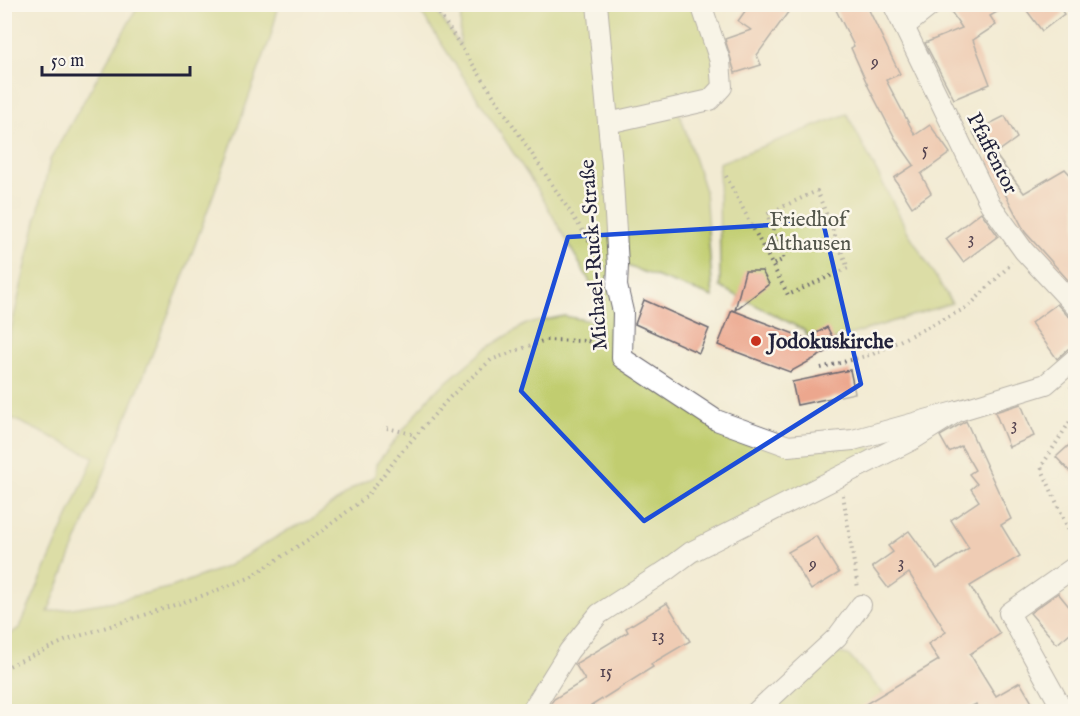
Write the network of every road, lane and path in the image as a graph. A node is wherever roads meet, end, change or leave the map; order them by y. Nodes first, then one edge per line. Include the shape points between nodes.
1 (433, 4) edge
2 (597, 4) edge
3 (701, 4) edge
4 (893, 4) edge
5 (933, 4) edge
6 (904, 27) junction
7 (608, 123) junction
8 (726, 176) dead end
9 (1024, 251) junction
10 (600, 258) dead end
11 (772, 264) junction
12 (1076, 306) edge
13 (622, 358) junction
14 (1076, 358) edge
15 (822, 368) dead end
16 (958, 411) junction
17 (1076, 412) edge
18 (387, 428) dead end
19 (416, 435) junction
20 (840, 476) junction
21 (1076, 548) edge
22 (1076, 566) edge
23 (861, 605) joint
24 (4, 668) edge
25 (531, 711) edge
26 (756, 711) edge
27 (1064, 711) edge

1 - 10 path
2 - 7 street, Michael-Ruck-Straße
3 - 7 street via 720,61 722,87 710,100
4 - 6 street, Pfaffentor
5 - 6 street
6 - 9 street, Pfaffentor via 990,204
7 - 13 street, Michael-Ruck-Straße via 617,286 623,312
8 - 11 path
9 - 12 street, Pfaffentor
9 - 15 path via 968,307 873,354
11 - 11 path via 788,295 848,268 817,191 767,214 783,259
13 - 16 street, Michael-Ruck-Straße via 716,420 788,446 853,440
13 - 19 path via 588,341 545,340 491,360
14 - 16 street, Michael-Ruck-Straße via 1046,384
16 - 20 street, Michael-Ruck-Straße via 912,440
17 - 21 path via 1041,468
18 - 19 path
19 - 24 path via 366,497 249,578 67,640
20 - 23 path
20 - 25 street, Michael-Ruck-Straße via 691,552 599,614 569,651
22 - 27 street via 1009,613
23 - 26 street via 837,637

